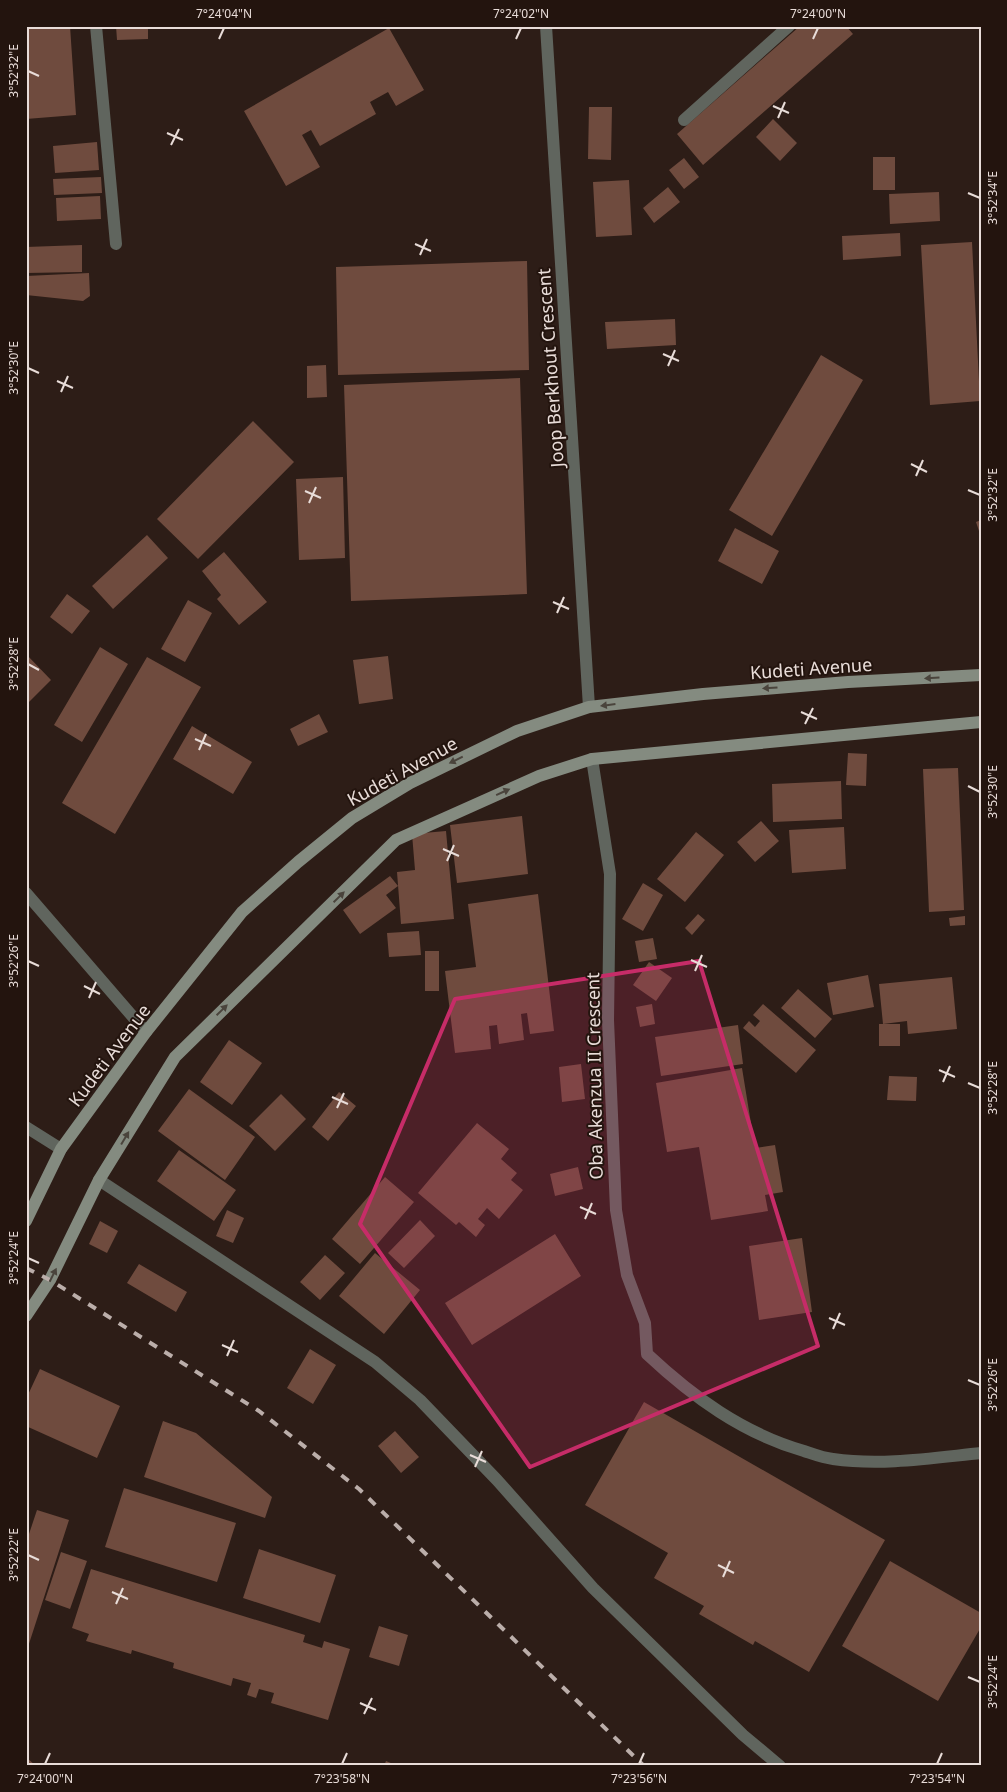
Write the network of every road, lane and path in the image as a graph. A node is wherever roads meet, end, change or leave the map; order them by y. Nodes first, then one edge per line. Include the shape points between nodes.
1 (96, 26) edge
2 (546, 26) edge
3 (789, 26) edge
4 (684, 120) dead end
5 (116, 244) dead end
6 (981, 675) edge
7 (589, 707) junction
8 (981, 722) edge
9 (592, 759) junction
10 (26, 893) edge
11 (146, 1032) junction
12 (26, 1127) edge
13 (61, 1149) junction
14 (100, 1180) junction
15 (26, 1221) edge
16 (26, 1316) edge
17 (981, 1453) edge
18 (780, 1766) edge

1 - 5 street
2 - 7 street, Joop Berkhout Crescent
3 - 4 street
6 -> 7 main road, Kudeti Avenue via 848,682
7 -> 11 main road, Kudeti Avenue via 517,731 410,783 352,818 242,912
8 - 9 main road
14 -> 9 main road via 175,1057 396,840 539,776
9 - 17 street, Oba Akenzua II Crescent via 610,874 608,1020 616,1210 628,1275 645,1323 647,1354 720,1414 777,1443 832,1459 866,1461
10 - 11 street
11 - 13 main road, Kudeti Avenue
12 - 13 street
13 - 15 main road, Kudeti Avenue
16 -> 14 main road via 50,1280
14 - 18 street via 375,1362 420,1400 593,1588 743,1735

